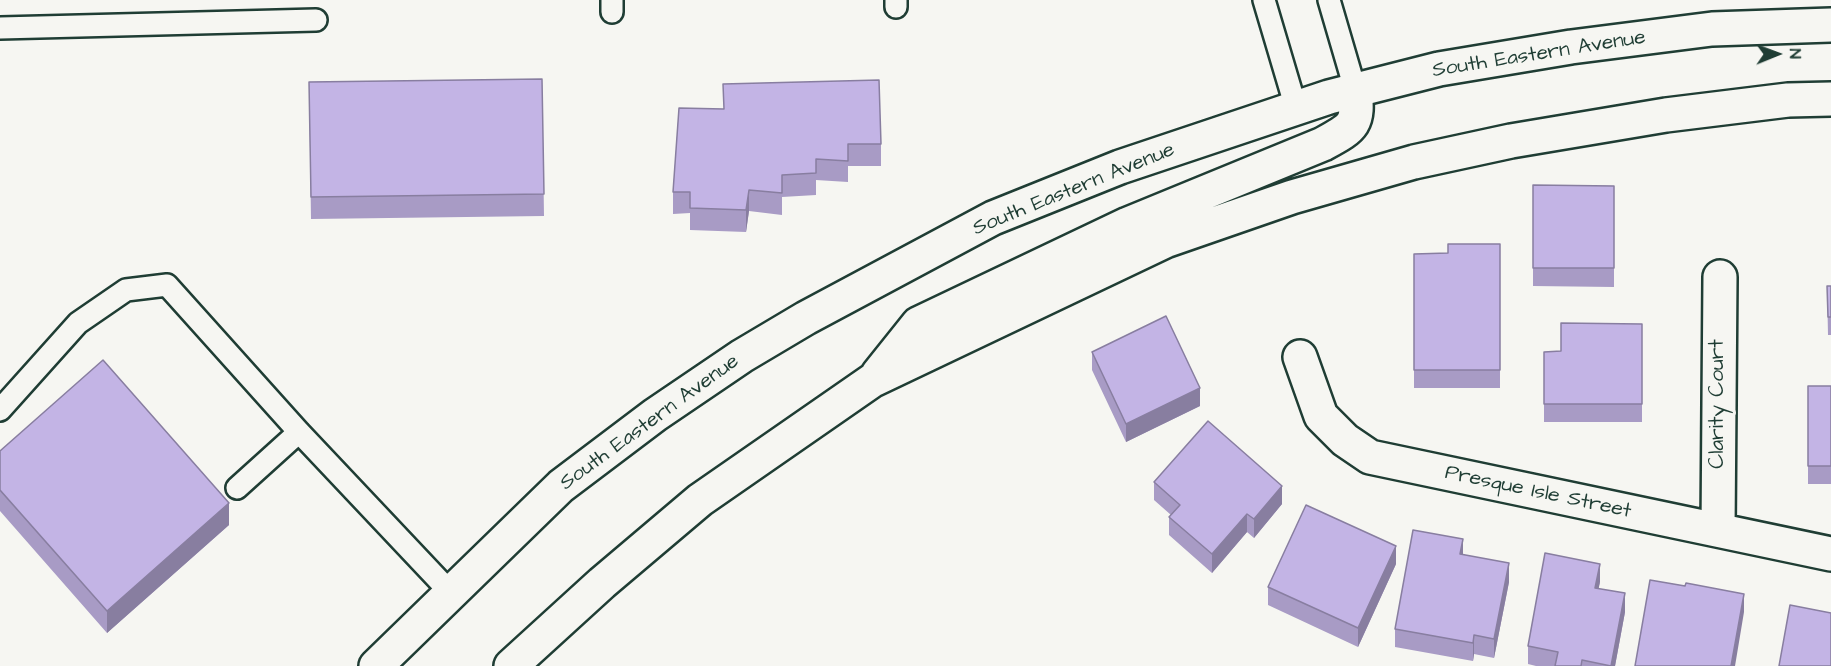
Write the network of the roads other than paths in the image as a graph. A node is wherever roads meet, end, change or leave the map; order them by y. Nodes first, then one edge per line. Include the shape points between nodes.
1 (1264, 0) edge
2 (1329, 0) edge
3 (316, 20) dead end
4 (1831, 25) edge
5 (0, 28) edge
6 (1355, 89) junction
7 (1831, 99) edge
8 (1296, 108) junction
9 (1720, 277) dead end
10 (1300, 357) dead end
11 (873, 380) junction
12 (0, 410) edge
13 (299, 432) junction
14 (237, 488) dead end
15 (1718, 530) junction
16 (1831, 554) edge
17 (450, 592) junction
18 (376, 666) edge
19 (511, 666) edge

1 - 8 lane
2 - 6 lane
3 - 5 lane
4 - 6 main road, South Eastern Avenue via 1712,28 1439,69
6 - 8 main road, South Eastern Avenue
6 - 11 main road via 1358,114 1347,131 1128,224 918,324
7 - 11 main road via 1788,100 1666,115 1511,141 1414,162 1292,197 1165,241
8 - 17 main road, South Eastern Avenue via 1120,166 993,218 806,318 655,415 561,486
9 - 15 main road, Clarity Court
10 - 15 main road, Presque Isle Street via 1321,416 1345,440 1370,457
11 - 19 main road via 700,500
12 - 13 lane via 78,323 126,290 167,285
13 - 14 lane
13 - 17 lane
15 - 16 main road, Presque Isle Street
17 - 18 main road, South Eastern Avenue

